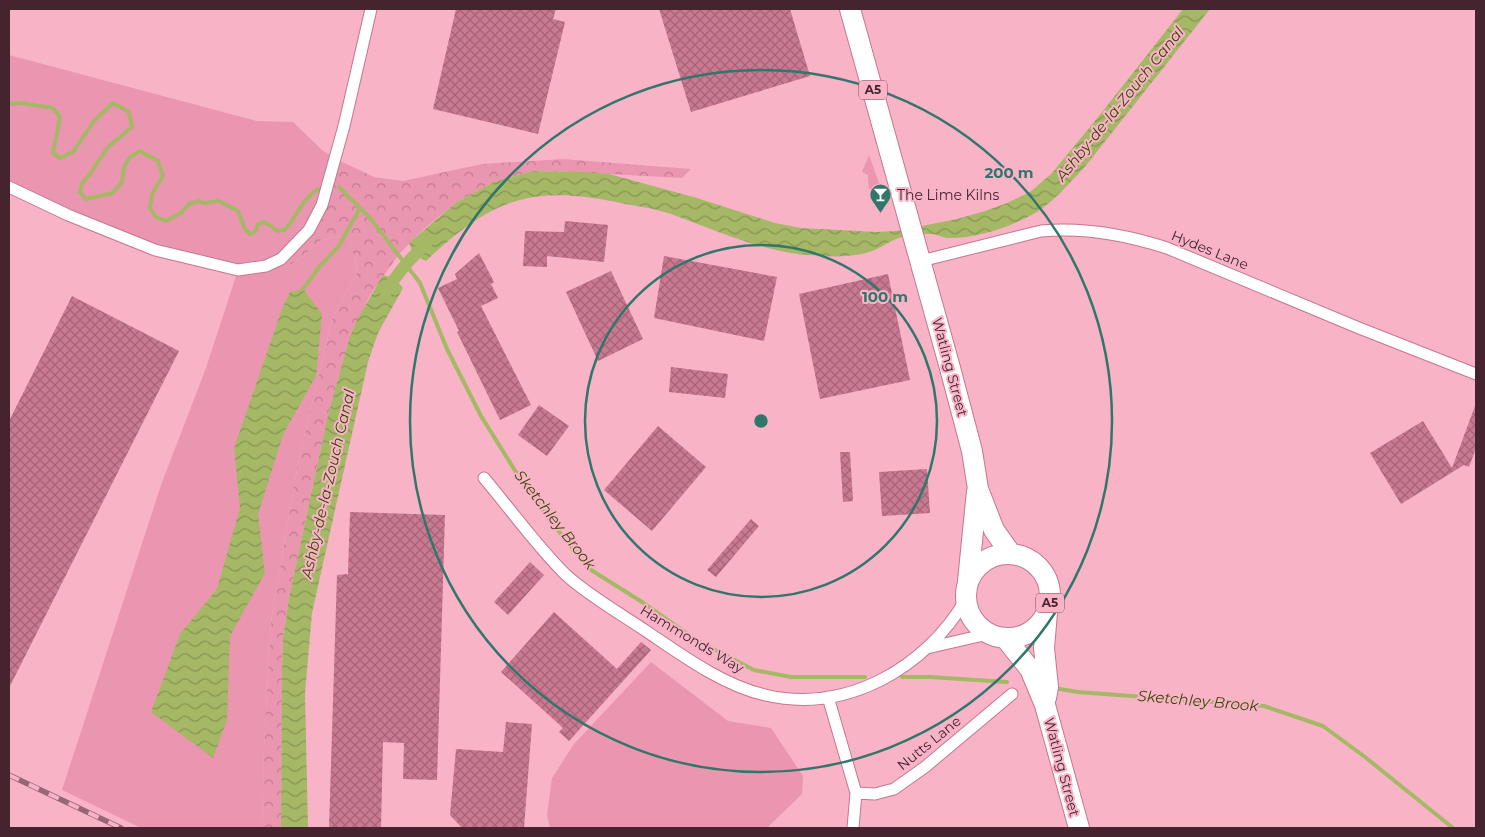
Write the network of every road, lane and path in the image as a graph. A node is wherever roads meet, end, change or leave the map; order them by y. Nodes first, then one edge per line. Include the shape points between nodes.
1 (371, 9) edge
2 (850, 9) edge
3 (9, 188) edge
4 (919, 253) junction
5 (1476, 374) edge
6 (484, 478) dead end
7 (978, 489) junction
8 (1011, 554) junction
9 (967, 590) junction
10 (1047, 613) junction
11 (997, 636) junction
12 (927, 648) junction
13 (1012, 694) dead end
14 (828, 698) junction
15 (1045, 705) junction
16 (856, 793) junction
17 (852, 828) edge
18 (1079, 828) edge

1 - 3 street via 322,205 309,230 281,259 266,266 238,270 155,250
2 - 4 highway, A5
4 - 5 street, Hydes Lane via 1056,230 1100,232 1140,240 1167,248
4 - 7 highway, Watling Street / A5 via 972,451
6 - 14 street, Hammonds Way via 566,575 660,640 731,682 765,695 800,700
7 - 8 highway, Watling Street / A5 via 994,530
7 - 9 highway, Watling Street / A5
8 - 9 highway via 985,560 975,570
8 - 10 highway, A5 via 1034,563 1043,572 1050,593
9 - 11 highway, A5 via 969,613 977,625
9 - 12 street, Hammonds Way via 949,624
10 - 11 highway, A5 via 1031,632 1019,637
10 - 15 highway, Watling Street / A5 via 1044,648 1048,687
11 - 12 street, Hammonds Way
11 - 15 highway, Watling Street / A5 via 1030,669
12 - 14 street, Hammonds Way via 871,686
13 - 16 street, Nutts Lane via 894,789 876,794
14 - 16 street
15 - 18 highway, Watling Street / A5
16 - 17 street

